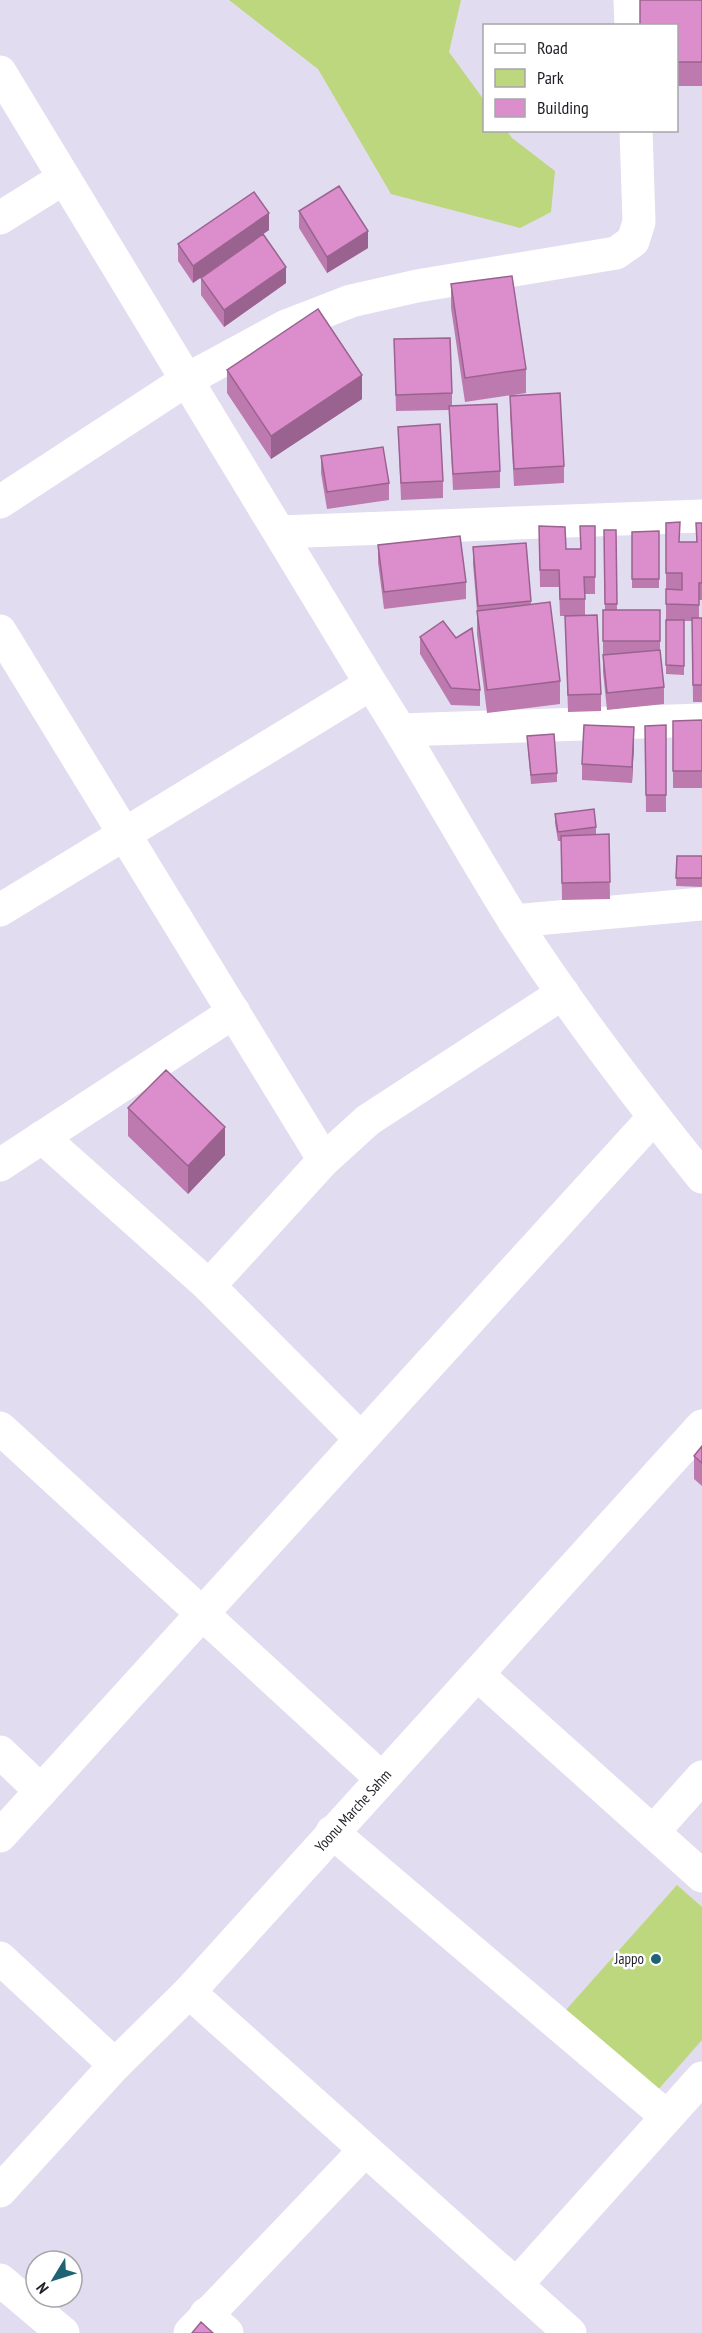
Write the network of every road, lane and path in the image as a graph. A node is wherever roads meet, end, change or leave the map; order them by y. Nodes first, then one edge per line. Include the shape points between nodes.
1 (630, 0) edge
2 (631, 24) edge
3 (0, 72) edge
4 (636, 132) edge
5 (64, 177) junction
6 (0, 218) edge
7 (188, 379) junction
8 (0, 502) edge
9 (702, 516) edge
10 (280, 532) junction
11 (0, 631) edge
12 (10, 668) edge
13 (370, 684) junction
14 (702, 720) edge
15 (401, 730) junction
16 (124, 834) junction
17 (702, 904) edge
18 (0, 910) edge
19 (514, 921) junction
20 (563, 993) junction
21 (234, 1012) junction
22 (654, 1117) junction
23 (42, 1137) junction
24 (324, 1160) junction
25 (0, 1165) edge
26 (702, 1177) edge
27 (209, 1286) junction
28 (702, 1426) edge
29 (0, 1428) edge
30 (360, 1438) junction
31 (202, 1615) junction
32 (478, 1675) junction
33 (0, 1752) edge
34 (702, 1777) edge
35 (381, 1778) junction
36 (41, 1791) junction
37 (332, 1832) junction
38 (653, 1832) junction
39 (0, 1836) edge
40 (702, 1876) edge
41 (0, 1958) edge
42 (189, 1992) junction
43 (115, 2065) junction
44 (702, 2078) edge
45 (666, 2116) junction
46 (365, 2150) junction
47 (0, 2191) edge
48 (0, 2280) edge
49 (516, 2285) junction
50 (208, 2327) edge
51 (63, 2333) edge
52 (570, 2333) edge

1 - 2 street
3 - 5 street
4 - 7 street via 639,222 633,242 616,252 351,301 284,327
5 - 6 street
5 - 7 street
7 - 8 street
7 - 10 street
9 - 10 street
10 - 13 street
11 - 12 street
12 - 16 street
13 - 15 street
13 - 16 street
14 - 15 street
15 - 19 street
16 - 18 street
16 - 21 street
17 - 19 street
19 - 20 street
20 - 22 street
20 - 24 street via 368,1120
21 - 23 street
21 - 24 street
22 - 26 street
22 - 30 street
23 - 25 street
23 - 27 street
24 - 27 street
27 - 30 street
28 - 32 street, Yoonu Marche Sahm
29 - 31 street
30 - 31 street
31 - 35 street
31 - 36 street
32 - 35 street, Yoonu Marche Sahm
32 - 38 street
33 - 36 street
34 - 38 street
35 - 37 street, Yoonu Marche Sahm
36 - 39 street
37 - 42 street, Yoonu Marche Sahm
37 - 45 street
38 - 40 street
41 - 43 street
42 - 43 street, Yoonu Marche Sahm
42 - 46 street
43 - 47 street, Yoonu Marche Sahm
44 - 45 street
45 - 49 street
46 - 49 street
46 - 50 street
48 - 51 street
49 - 52 street

